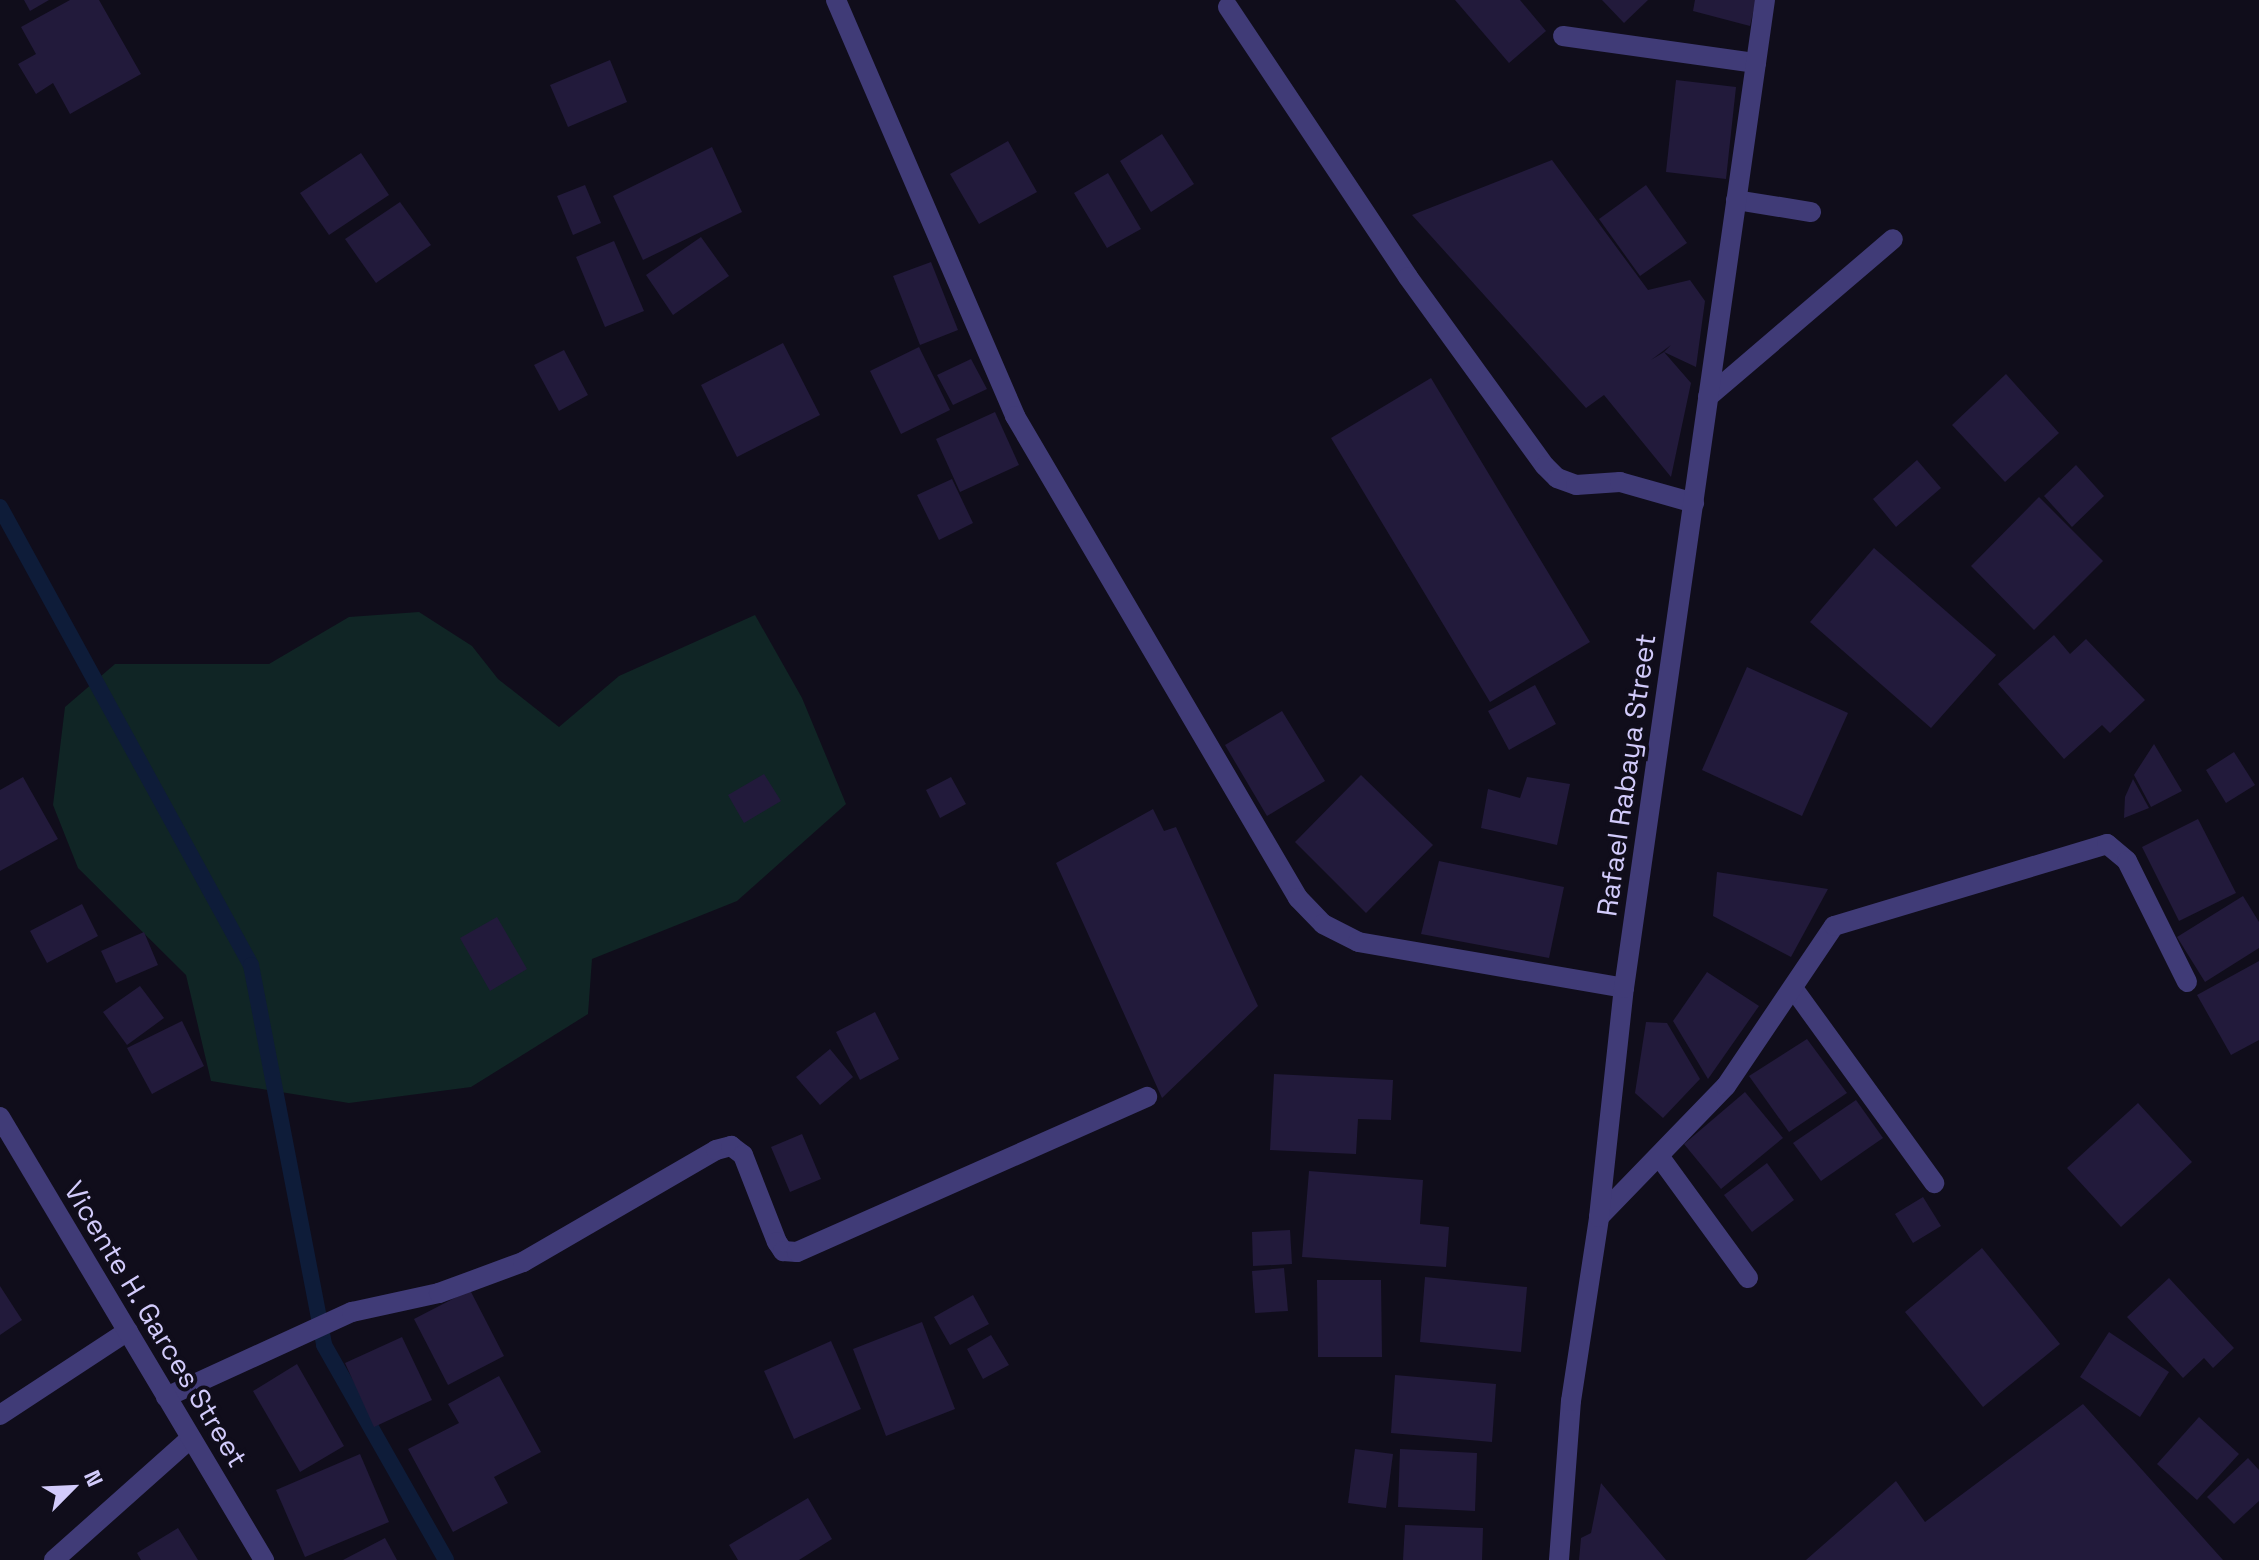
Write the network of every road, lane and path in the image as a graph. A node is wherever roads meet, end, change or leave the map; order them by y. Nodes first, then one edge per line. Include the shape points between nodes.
1 (836, 0) edge
2 (1765, 0) edge
3 (1228, 7) dead end
4 (1563, 36) dead end
5 (1756, 63) junction
6 (1736, 200) junction
7 (1811, 212) dead end
8 (1893, 239) dead end
9 (1708, 397) junction
10 (1694, 503) junction
11 (2187, 982) dead end
12 (1624, 988) junction
13 (1793, 988) junction
14 (1147, 1097) dead end
15 (0, 1117) edge
16 (1659, 1156) junction
17 (1934, 1183) dead end
18 (1599, 1217) junction
19 (1748, 1278) dead end
20 (128, 1331) junction
21 (166, 1397) junction
22 (0, 1415) edge
23 (191, 1438) junction
24 (54, 1560) edge
25 (264, 1560) edge
26 (1559, 1560) edge

1 - 12 street via 1015,416 1298,898 1323,924 1358,942
2 - 5 street, Rafael Rabaya Street
3 - 10 street via 1408,277 1545,466 1576,485 1620,482
4 - 5 street
5 - 6 street, Rafael Rabaya Street
6 - 7 street
6 - 9 street, Rafael Rabaya Street
8 - 9 street
9 - 10 street, Rafael Rabaya Street
10 - 12 street, Rafael Rabaya Street
11 - 13 street via 2127,861 2114,847 2101,843 1834,926
12 - 18 street, Rafael Rabaya Street
13 - 16 street via 1726,1086
13 - 17 street
14 - 21 street via 797,1252 783,1251 777,1242 743,1155 731,1146 716,1150 523,1262 439,1293 352,1312
15 - 20 street, Vicente H. Garces Street
16 - 18 street
16 - 19 street
18 - 26 street, Rafael Rabaya Street via 1571,1401
20 - 21 street, Vicente H. Garces Street
20 - 22 street
21 - 23 street, Vicente H. Garces Street
23 - 24 street
23 - 25 street, Vicente H. Garces Street

